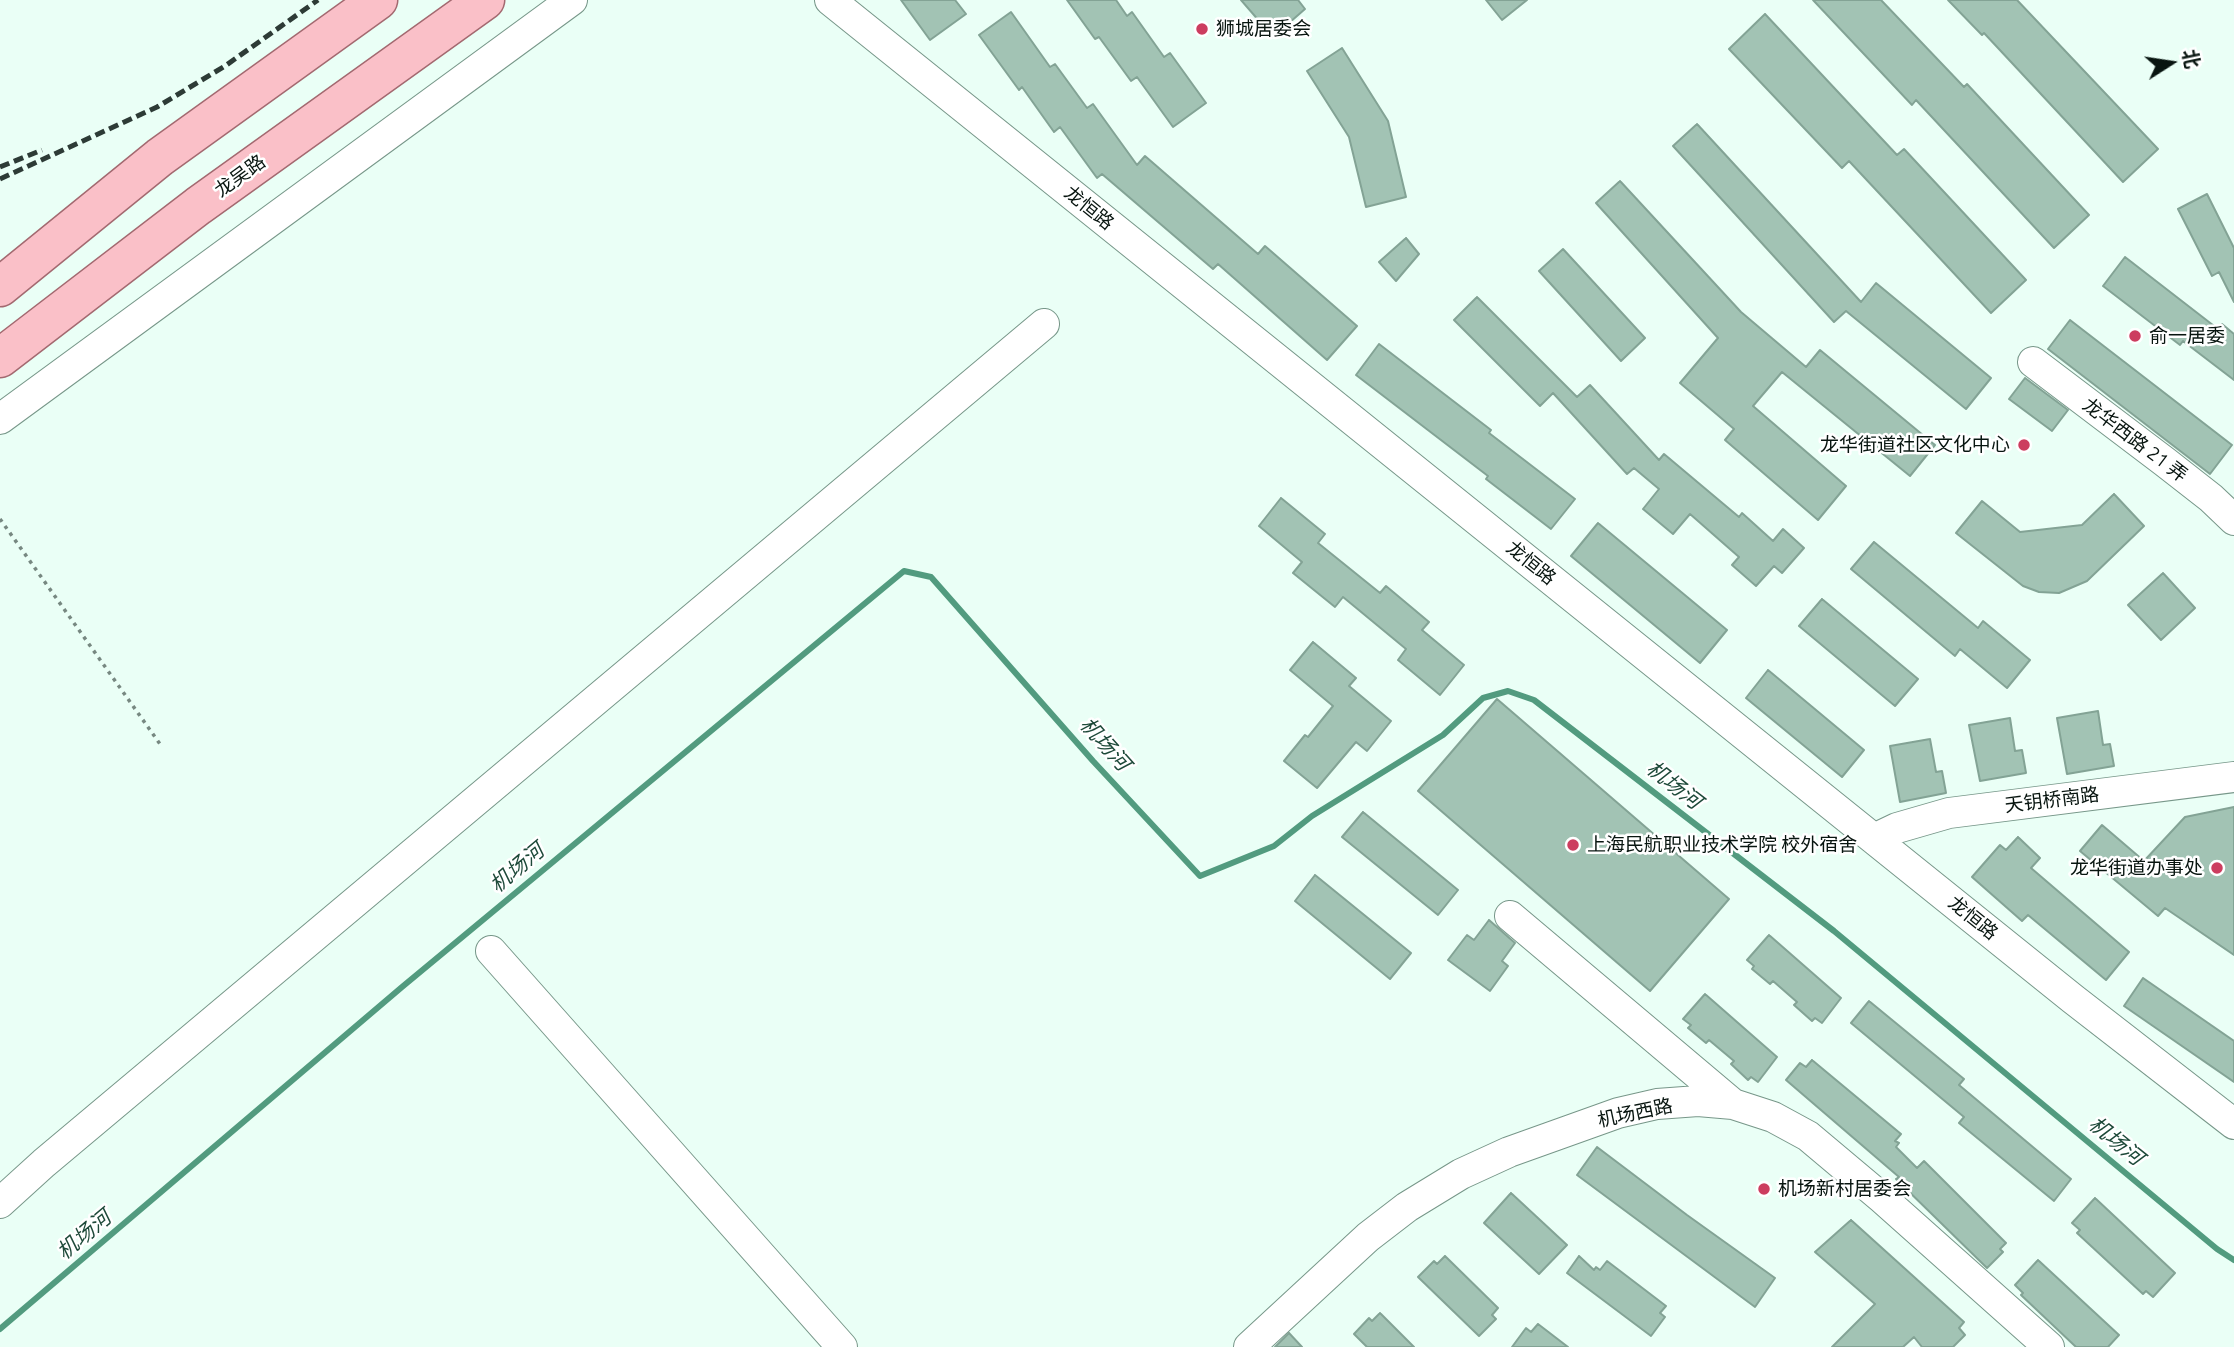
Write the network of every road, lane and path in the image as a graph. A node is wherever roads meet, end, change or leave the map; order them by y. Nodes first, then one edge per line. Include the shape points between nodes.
1 (378, 0) edge
2 (485, 0) edge
3 (572, 0) edge
4 (830, 0) edge
5 (0, 288) edge
6 (1044, 324) dead end
7 (0, 358) edge
8 (2033, 362) dead end
9 (0, 419) edge
10 (0, 519) edge
11 (2234, 520) edge
12 (160, 744) dead end
13 (2234, 777) edge
14 (1874, 839) junction
15 (1510, 916) dead end
16 (491, 951) dead end
17 (1734, 1104) junction
18 (2234, 1124) edge
19 (0, 1203) edge
20 (842, 1347) edge
21 (1249, 1347) edge
22 (2049, 1347) edge

1 - 5 main road via 160,157
2 - 7 main road, 龙吴路 via 198,206
3 - 9 street
4 - 14 street, 龙恒路
6 - 19 street
8 - 11 street, 龙华西路 21 弄 via 2175,469
10 - 12 path
13 - 14 street, 天钥桥南路 via 1949,813
14 - 18 street, 龙恒路
15 - 17 street
16 - 20 street
17 - 21 street, 机场西路 via 1657,1104 1618,1113 1461,1174 1368,1237
17 - 22 street, 机场西路 via 1773,1117 1808,1136

